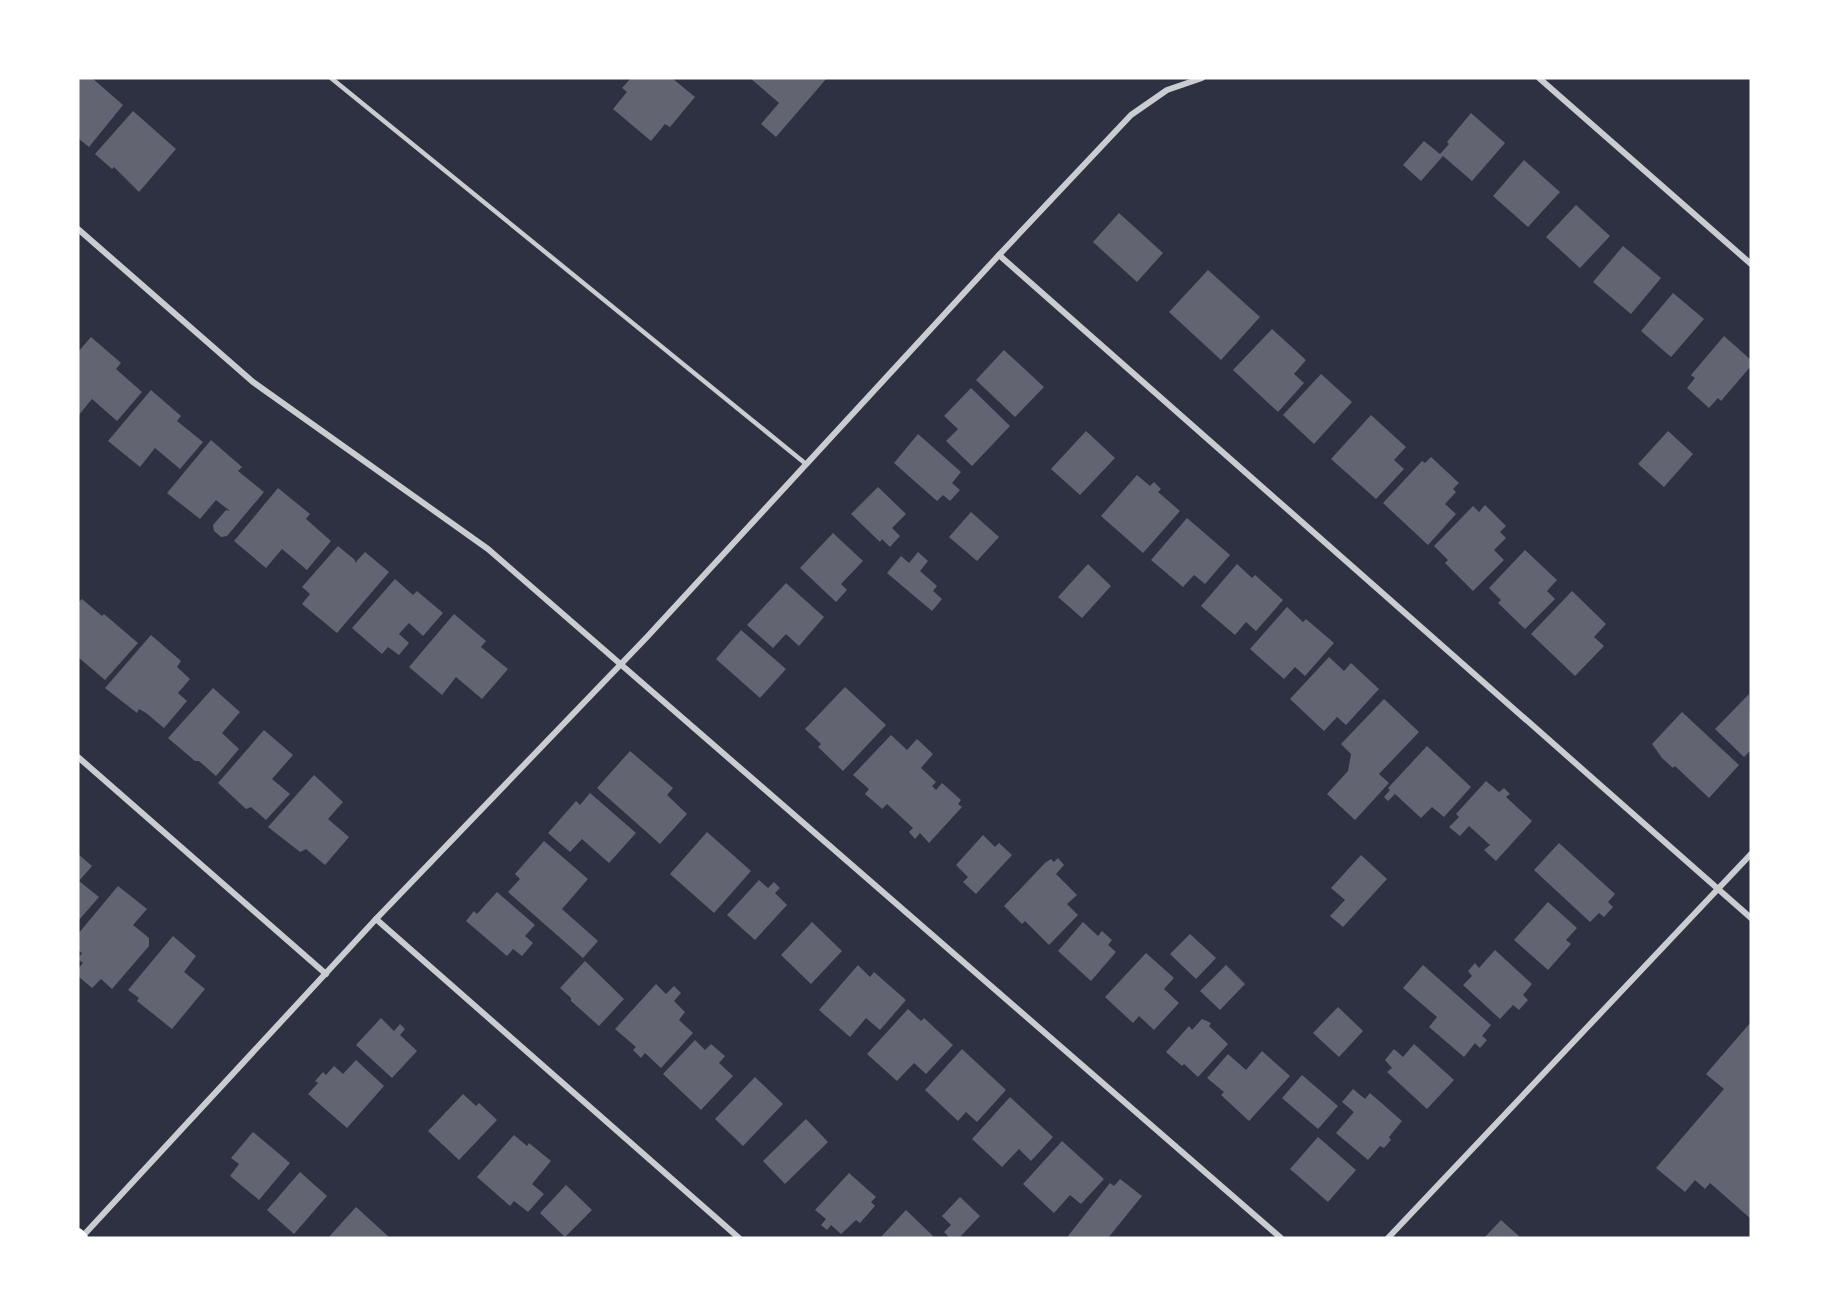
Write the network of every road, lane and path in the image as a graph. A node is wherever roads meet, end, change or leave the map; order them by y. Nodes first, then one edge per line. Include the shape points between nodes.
1 (331, 78) edge
2 (1202, 78) edge
3 (1539, 78) edge
4 (78, 229) edge
5 (999, 255) junction
6 (1751, 264) edge
7 (806, 464) junction
8 (622, 663) junction
9 (78, 757) edge
10 (1751, 854) edge
11 (1718, 890) junction
12 (1751, 918) edge
13 (376, 919) junction
14 (326, 974) junction
15 (78, 1234) edge
16 (82, 1238) edge
17 (739, 1238) edge
18 (1281, 1238) edge
19 (1388, 1238) edge

1 - 7 lane
2 - 5 street via 1167,90 1131,115
3 - 6 street
4 - 8 street via 253,382 488,549
5 - 7 street
5 - 11 street
7 - 8 street
8 - 13 street
8 - 18 street
9 - 14 street
10 - 11 street
11 - 12 street
11 - 19 street
13 - 14 street
13 - 17 street
14 - 16 street
15 - 16 main road

